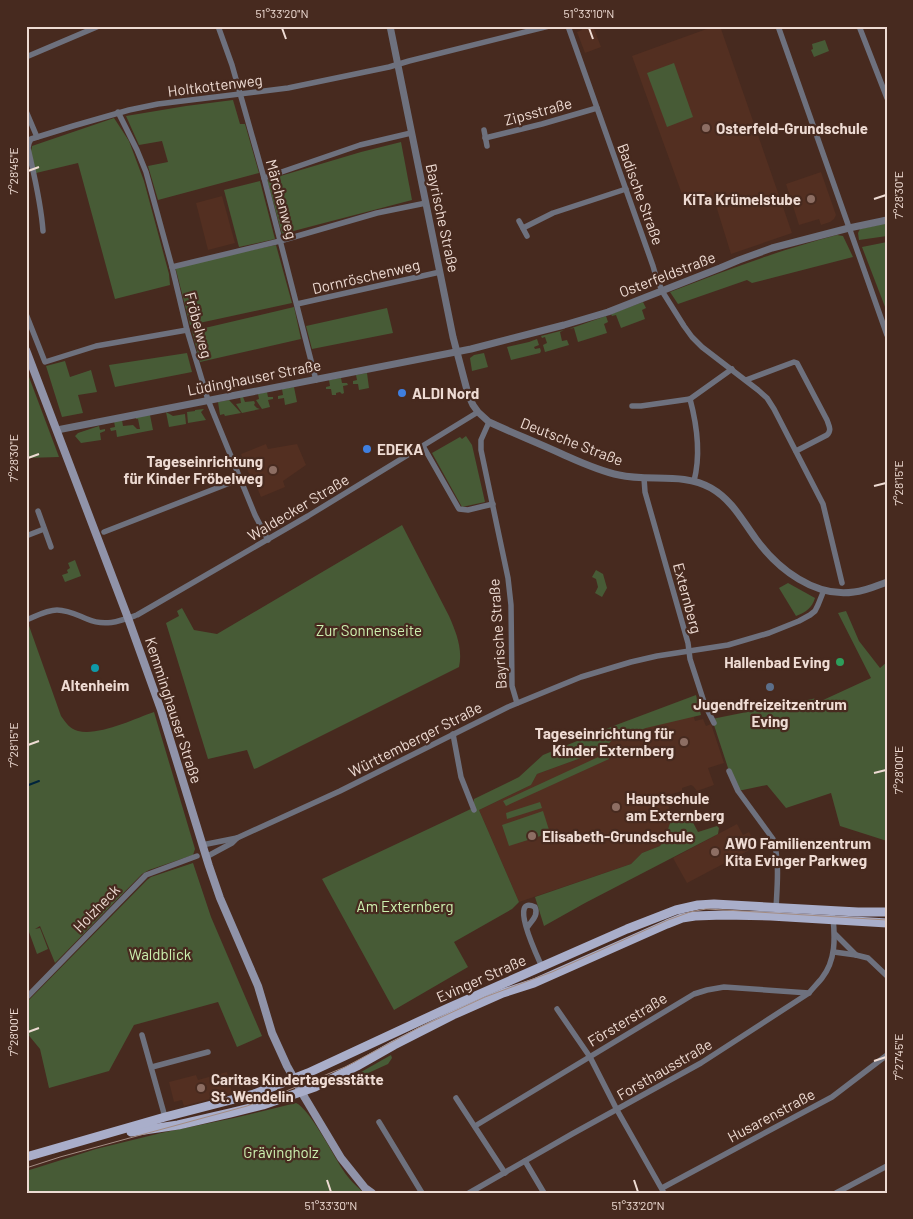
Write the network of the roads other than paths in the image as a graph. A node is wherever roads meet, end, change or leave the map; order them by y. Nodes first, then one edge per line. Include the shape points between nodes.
1 (100, 26) edge
2 (218, 26) edge
3 (390, 26) edge
4 (549, 26) edge
5 (568, 26) edge
6 (778, 26) edge
7 (859, 26) edge
8 (26, 57) edge
9 (398, 64) junction
10 (240, 95) junction
11 (887, 98) edge
12 (598, 108) junction
13 (26, 111) edge
14 (118, 112) junction
15 (484, 130) dead end
16 (411, 133) junction
17 (37, 137) junction
18 (485, 138) junction
19 (487, 146) dead end
20 (264, 178) junction
21 (626, 189) junction
22 (426, 203) junction
23 (887, 220) edge
24 (519, 221) dead end
25 (523, 228) junction
26 (849, 228) junction
27 (43, 231) dead end
28 (527, 236) dead end
29 (280, 241) junction
30 (172, 267) junction
31 (440, 272) junction
32 (662, 291) junction
33 (297, 304) junction
34 (26, 314) edge
35 (187, 330) junction
36 (887, 335) edge
37 (26, 350) edge
38 (457, 352) junction
39 (732, 369) junction
40 (316, 380) junction
41 (746, 380) junction
42 (690, 399) junction
43 (208, 400) junction
44 (632, 406) dead end
45 (478, 412) junction
46 (489, 422) junction
47 (57, 430) junction
48 (423, 446) junction
49 (796, 451) junction
50 (644, 478) junction
51 (240, 479) junction
52 (694, 481) junction
53 (493, 504) junction
54 (38, 512) dead end
55 (44, 529) junction
56 (104, 532) dead end
57 (26, 536) edge
58 (268, 540) junction
59 (51, 547) dead end
60 (887, 582) edge
61 (842, 584) dead end
62 (824, 590) junction
63 (128, 618) junction
64 (26, 620) edge
65 (689, 650) junction
66 (517, 703) junction
67 (714, 723) dead end
68 (453, 734) junction
69 (729, 771) dead end
70 (474, 810) dead end
71 (237, 838) junction
72 (202, 845) junction
73 (197, 856) dead end
74 (206, 857) junction
75 (832, 910) junction
76 (776, 912) junction
77 (887, 912) edge
78 (833, 920) junction
79 (887, 923) edge
80 (527, 928) dead end
81 (835, 934) junction
82 (834, 952) junction
83 (856, 954) junction
84 (542, 967) junction
85 (887, 976) edge
86 (809, 993) junction
87 (26, 998) edge
88 (557, 1009) dead end
89 (142, 1035) dead end
90 (208, 1052) dead end
91 (887, 1055) edge
92 (590, 1057) junction
93 (152, 1067) junction
94 (294, 1078) junction
95 (302, 1092) junction
96 (456, 1098) dead end
97 (617, 1110) junction
98 (165, 1117) junction
99 (379, 1122) dead end
100 (474, 1126) junction
101 (96, 1137) junction
102 (26, 1157) edge
103 (525, 1161) junction
104 (887, 1166) edge
105 (505, 1173) junction
106 (663, 1190) edge
107 (372, 1193) edge
108 (422, 1193) edge
109 (469, 1193) edge
110 (544, 1193) edge
111 (836, 1193) edge

1 - 8 street
2 - 10 street, Märchenweg
3 - 9 street, Bayrische Straße
4 - 9 street, Holtkottenweg
5 - 12 street, Badische Straße
6 - 26 street
7 - 11 street
9 - 10 street, Holtkottenweg
9 - 16 street, Bayrische Straße
10 - 14 street, Holtkottenweg
10 - 20 street, Märchenweg
12 - 18 street, Zipsstraße
12 - 21 street, Badische Straße
13 - 17 street
14 - 17 street, Holtkottenweg
14 - 30 street, Fröbelweg via 146,172
15 - 18 street
16 - 20 street via 360,144
16 - 22 street, Bayrische Straße
17 - 27 street via 31,139 28,148
18 - 19 street
20 - 29 street, Märchenweg
21 - 25 street via 553,213
21 - 32 street, Badische Straße
22 - 29 street
22 - 31 street, Bayrische Straße
23 - 26 street, Osterfeldstraße
24 - 25 street
25 - 28 street
26 - 32 street, Osterfeldstraße via 767,250
26 - 36 street
29 - 30 street
29 - 33 street, Märchenweg
30 - 35 street, Fröbelweg
31 - 33 street, Dornröschenweg
31 - 38 street, Bayrische Straße
32 - 38 street, Osterfeldstraße via 583,320
32 - 39 street, Badische Straße via 692,336
33 - 40 street, Märchenweg
34 - 35 street via 45,362 96,346
35 - 43 street, Fröbelweg
37 - 47 main road, Kemminghauser Straße
38 - 40 street, Lüdinghauser Straße
38 - 45 street, Bayrische Straße via 468,394
39 - 41 street, Badische Straße
39 - 42 street
40 - 43 street, Lüdinghauser Straße
41 - 49 street, Badische Straße via 767,398
41 - 49 street via 797,363 830,432
42 - 44 street
42 - 52 street via 698,454
43 - 47 street, Lüdinghauser Straße
43 - 51 street, Fröbelweg
45 - 46 street, Deutsche Straße
45 - 48 street, Waldecker Straße
46 - 50 street, Deutsche Straße via 606,472
46 - 53 street, Bayrische Straße via 481,445
47 - 63 main road, Kemminghauser Straße
48 - 53 street via 459,509
48 - 58 street, Waldecker Straße
49 - 61 street, Badische Straße via 824,504
50 - 52 street, Deutsche Straße
50 - 65 street, Externberg
51 - 56 street
51 - 58 street, Fröbelweg
52 - 62 street, Deutsche Straße via 712,488 727,500 762,547 787,572
53 - 66 street, Bayrische Straße via 508,578 512,686
54 - 55 street
55 - 57 street
55 - 59 street
58 - 63 street, Waldecker Straße
60 - 62 street, Deutsche Straße via 857,592
62 - 65 street, Württemberger Straße via 815,611 798,621 728,645
63 - 64 street, Waldecker Straße via 107,624 57,610
63 - 72 main road, Kemminghauser Straße
65 - 66 street, Württemberger Straße via 580,677
65 - 67 street, Externberg via 705,705
66 - 68 street, Württemberger Straße
68 - 70 street via 461,777
68 - 71 street, Württemberger Straße
69 - 76 street via 738,791 769,831 776,848
71 - 72 street, Württemberger Straße
71 - 74 street, Württemberger Straße via 232,844
72 - 74 main road, Kemminghauser Straße
73 - 87 street, Holzheck via 146,875
74 - 94 main road, Kemminghauser Straße via 258,986 272,1033
75 - 76 main road, Evinger Straße
75 - 77 main road, Evinger Straße
75 - 78 street, Forsthausstraße
76 - 78 main road, Evinger Straße
76 - 84 main road, Evinger Straße via 714,904 685,907 627,928
76 - 95 main road, Evinger Straße via 682,918 461,1012
78 - 79 main road, Evinger Straße
78 - 81 street, Forsthausstraße
80 - 84 street
81 - 82 street, Forsthausstraße
81 - 83 street
82 - 83 street
82 - 86 street, Forsthausstraße via 823,978
83 - 85 street via 868,958
84 - 94 main road, Evinger Straße
86 - 92 street, Försterstraße via 724,987 707,990 694,994
86 - 97 street, Forsthausstraße via 701,1063
88 - 92 street
89 - 93 street
90 - 93 street
91 - 106 street, Husarenstraße via 832,1097
92 - 97 street
92 - 100 street, Försterstraße
93 - 98 street
94 - 95 main road, Kemminghauser Straße
94 - 98 main road, Evinger Straße via 254,1094
95 - 101 main road, Evinger Straße via 230,1114
95 - 107 main road, Kemminghauser Straße via 341,1158
96 - 100 street
97 - 103 street, Forsthausstraße
97 - 106 street
98 - 101 main road, Evinger Straße
99 - 108 street
100 - 105 street
101 - 102 main road, Evinger Straße
103 - 105 street, Forsthausstraße
103 - 110 street
104 - 111 street
105 - 109 street, Forsthausstraße

